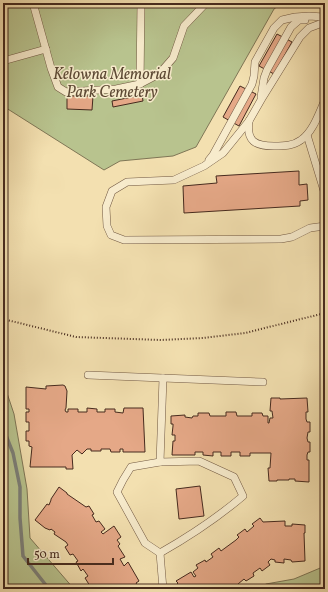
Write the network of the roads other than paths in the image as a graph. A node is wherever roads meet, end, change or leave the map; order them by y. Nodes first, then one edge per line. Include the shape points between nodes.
1 (33, 3) edge
2 (141, 3) edge
3 (197, 3) edge
4 (206, 3) edge
5 (197, 11) junction
6 (324, 19) edge
7 (46, 49) junction
8 (3, 61) edge
9 (140, 84) junction
10 (261, 100) junction
11 (325, 100) edge
12 (249, 121) junction
13 (306, 135) junction
14 (204, 166) junction
15 (325, 194) edge
16 (325, 226) edge
17 (88, 375) dead end
18 (163, 378) junction
19 (263, 382) dead end
20 (160, 462) junction
21 (160, 553) junction
22 (163, 589) edge

1 - 7 lane
2 - 9 lane
3 - 5 lane
4 - 5 lane
5 - 9 lane via 184,26 173,58 159,74
6 - 10 lane via 300,36
6 - 10 lane via 299,20 291,27 267,70
6 - 14 lane via 295,17 282,20 274,28 255,62 252,84 213,155
7 - 8 lane
7 - 9 lane via 58,87 66,92 116,89
10 - 12 lane
11 - 13 lane via 310,132
12 - 13 lane via 250,137 262,146 290,146
12 - 14 lane via 223,153
13 - 15 lane
14 - 16 lane via 174,180 127,182 112,191 106,207 107,226 111,235 124,240 281,239 292,237 310,228
17 - 18 lane
18 - 19 lane
18 - 20 lane
20 - 21 lane via 131,467 117,492 145,543
20 - 21 lane via 199,461 234,477 243,496 222,514
21 - 22 lane

